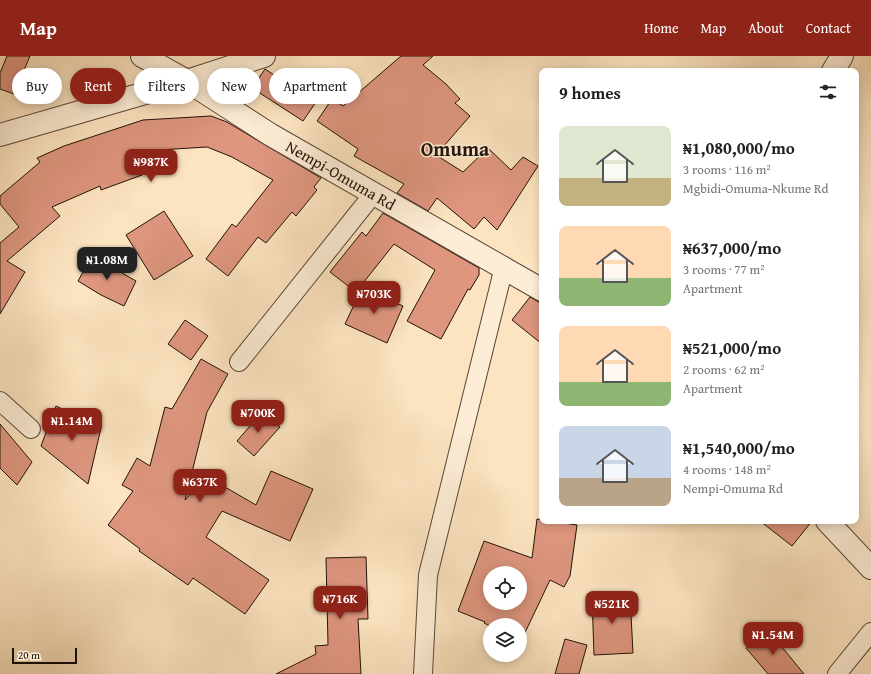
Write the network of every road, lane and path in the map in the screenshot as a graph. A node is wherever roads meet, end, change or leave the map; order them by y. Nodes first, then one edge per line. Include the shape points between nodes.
1 (142, 56) edge
2 (264, 56) edge
3 (842, 56) edge
4 (164, 68) edge
5 (835, 68) edge
6 (199, 77) edge
7 (199, 89) edge
8 (134, 97) edge
9 (1, 136) edge
10 (374, 193) junction
11 (504, 267) junction
12 (539, 288) edge
13 (239, 362) dead end
14 (0, 401) edge
15 (31, 429) dead end
16 (830, 524) edge
17 (871, 568) edge
18 (871, 632) edge
19 (423, 674) edge
20 (837, 674) edge

1 - 4 street, Nempi-Omuma Rd
2 - 6 street
3 - 5 street
7 - 10 street, Nempi-Omuma Rd via 271,135
8 - 9 street
10 - 11 street, Nempi-Omuma Rd
10 - 13 street
11 - 12 street, Nempi-Omuma Rd
11 - 19 street via 428,575
14 - 15 street
16 - 17 street
18 - 20 street

